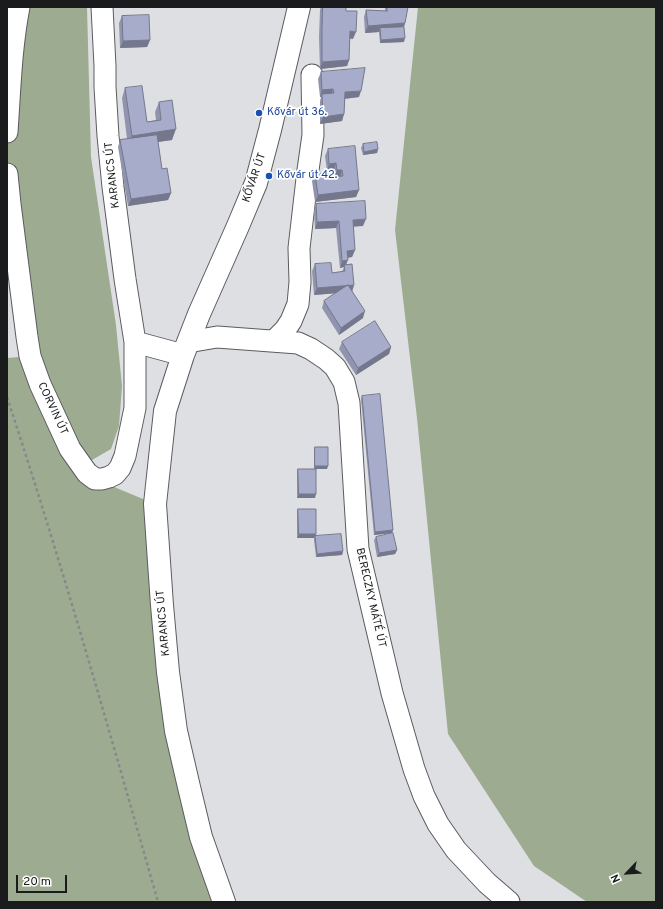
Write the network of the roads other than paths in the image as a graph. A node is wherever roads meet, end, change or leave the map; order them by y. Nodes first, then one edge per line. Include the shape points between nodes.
1 (19, 7) edge
2 (102, 7) edge
3 (299, 7) edge
4 (312, 75) dead end
5 (7, 132) edge
6 (7, 174) edge
7 (274, 341) junction
8 (135, 342) junction
9 (186, 348) junction
10 (224, 902) edge
11 (509, 902) edge

1 - 5 street via 10,74
2 - 8 street, KARANCS ÚT via 105,87 114,187
3 - 9 main road, KŐVÁR ÚT via 256,183
4 - 7 street via 313,135 300,248 298,304 285,330
6 - 8 street, CORVIN ÚT via 30,356 70,449 87,473 95,479 115,474 125,456 134,408
7 - 9 street, BERECZKY MÁTÉ ÚT via 217,337
7 - 11 street, BERECZKY MÁTÉ ÚT via 298,343 311,349 326,359 344,382 349,403 358,549 392,693 414,769 438,824 456,850
8 - 9 street
9 - 10 main road, KARANCS ÚT via 165,411 155,504 168,672 176,731 201,837

